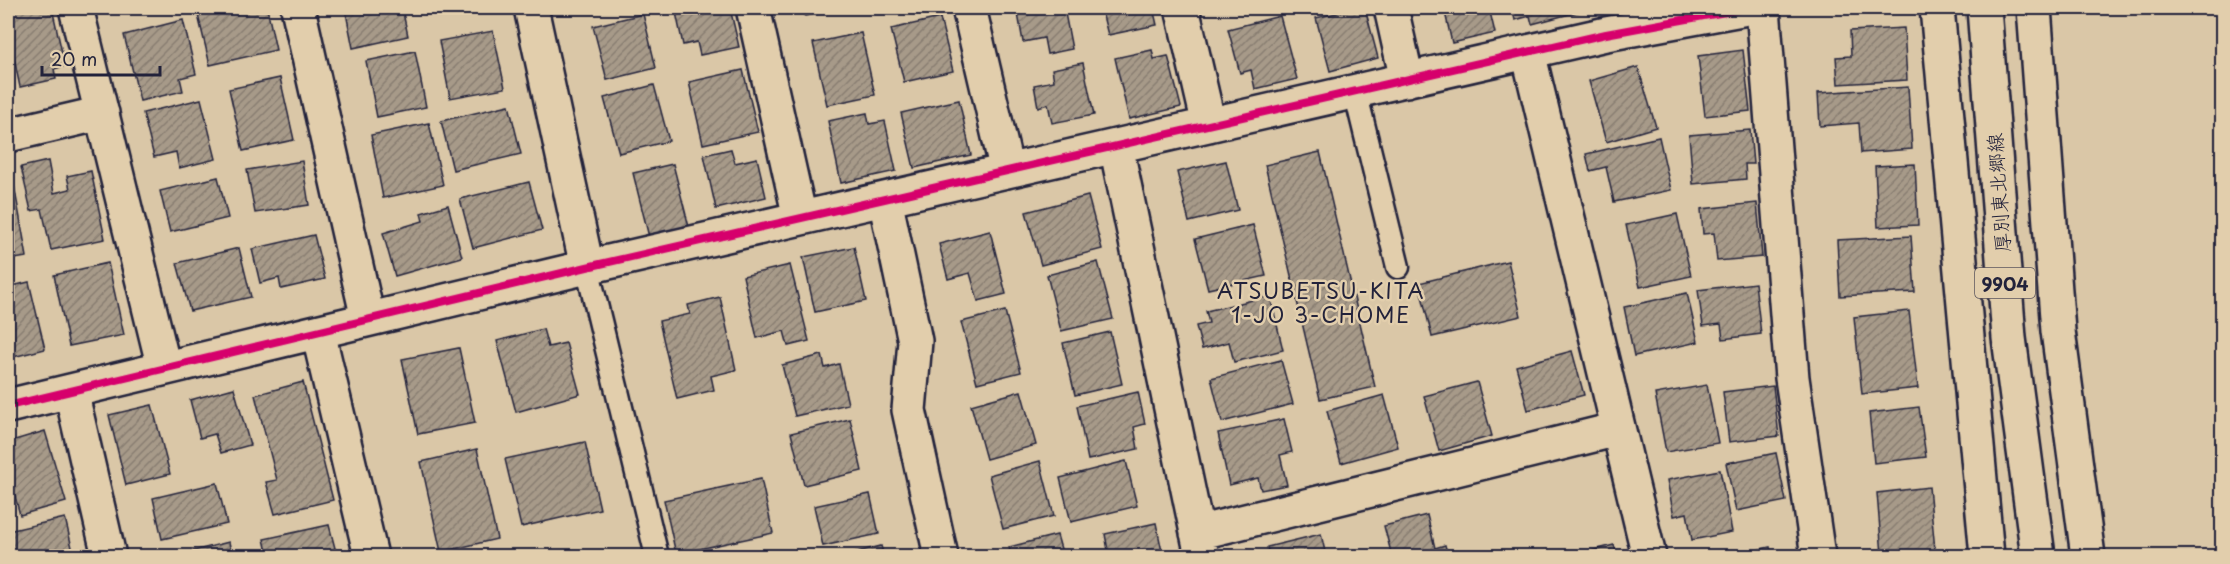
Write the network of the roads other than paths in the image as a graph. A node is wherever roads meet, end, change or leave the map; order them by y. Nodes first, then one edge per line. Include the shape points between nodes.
1 (76, 8) edge
2 (298, 8) edge
3 (531, 8) edge
4 (753, 8) edge
5 (969, 8) edge
6 (1182, 8) edge
7 (1391, 8) edge
8 (1747, 8) edge
9 (1763, 8) edge
10 (1937, 8) edge
11 (1983, 8) edge
12 (2034, 8) edge
13 (1604, 21) edge
14 (1528, 52) junction
15 (1407, 80) junction
16 (1355, 91) junction
17 (102, 113) junction
18 (1209, 124) junction
19 (8, 135) edge
20 (1116, 146) junction
21 (1007, 171) junction
22 (885, 199) junction
23 (800, 218) junction
24 (587, 267) junction
25 (1398, 267) dead end
26 (368, 319) junction
27 (318, 332) junction
28 (164, 368) junction
29 (71, 391) junction
30 (8, 406) edge
31 (1618, 429) junction
32 (1200, 544) edge
33 (109, 556) edge
34 (371, 556) edge
35 (657, 556) edge
36 (940, 556) edge
37 (1649, 556) edge
38 (1818, 556) edge
39 (1987, 556) edge
40 (2038, 556) edge
41 (2088, 556) edge

1 - 17 street
2 - 26 street
3 - 24 street
4 - 23 street
5 - 21 street
6 - 18 street
7 - 15 street
8 - 13 street
9 - 38 street via 1792,378
10 - 39 street
11 - 40 street, 厚別東北郷線 / 9904 via 2009,338
12 - 41 street, 9904 via 2058,332
13 - 14 street
14 - 15 street
14 - 31 street
15 - 16 street
16 - 18 street
16 - 25 lane
17 - 19 street
17 - 28 street
18 - 20 street
20 - 21 street
20 - 32 street
21 - 22 street
22 - 23 street
22 - 36 street via 915,341 909,410
23 - 24 street
24 - 26 street
24 - 35 lane
26 - 27 street
27 - 28 street
27 - 34 street
28 - 29 street
29 - 30 street
29 - 33 street
31 - 32 street
31 - 37 street

